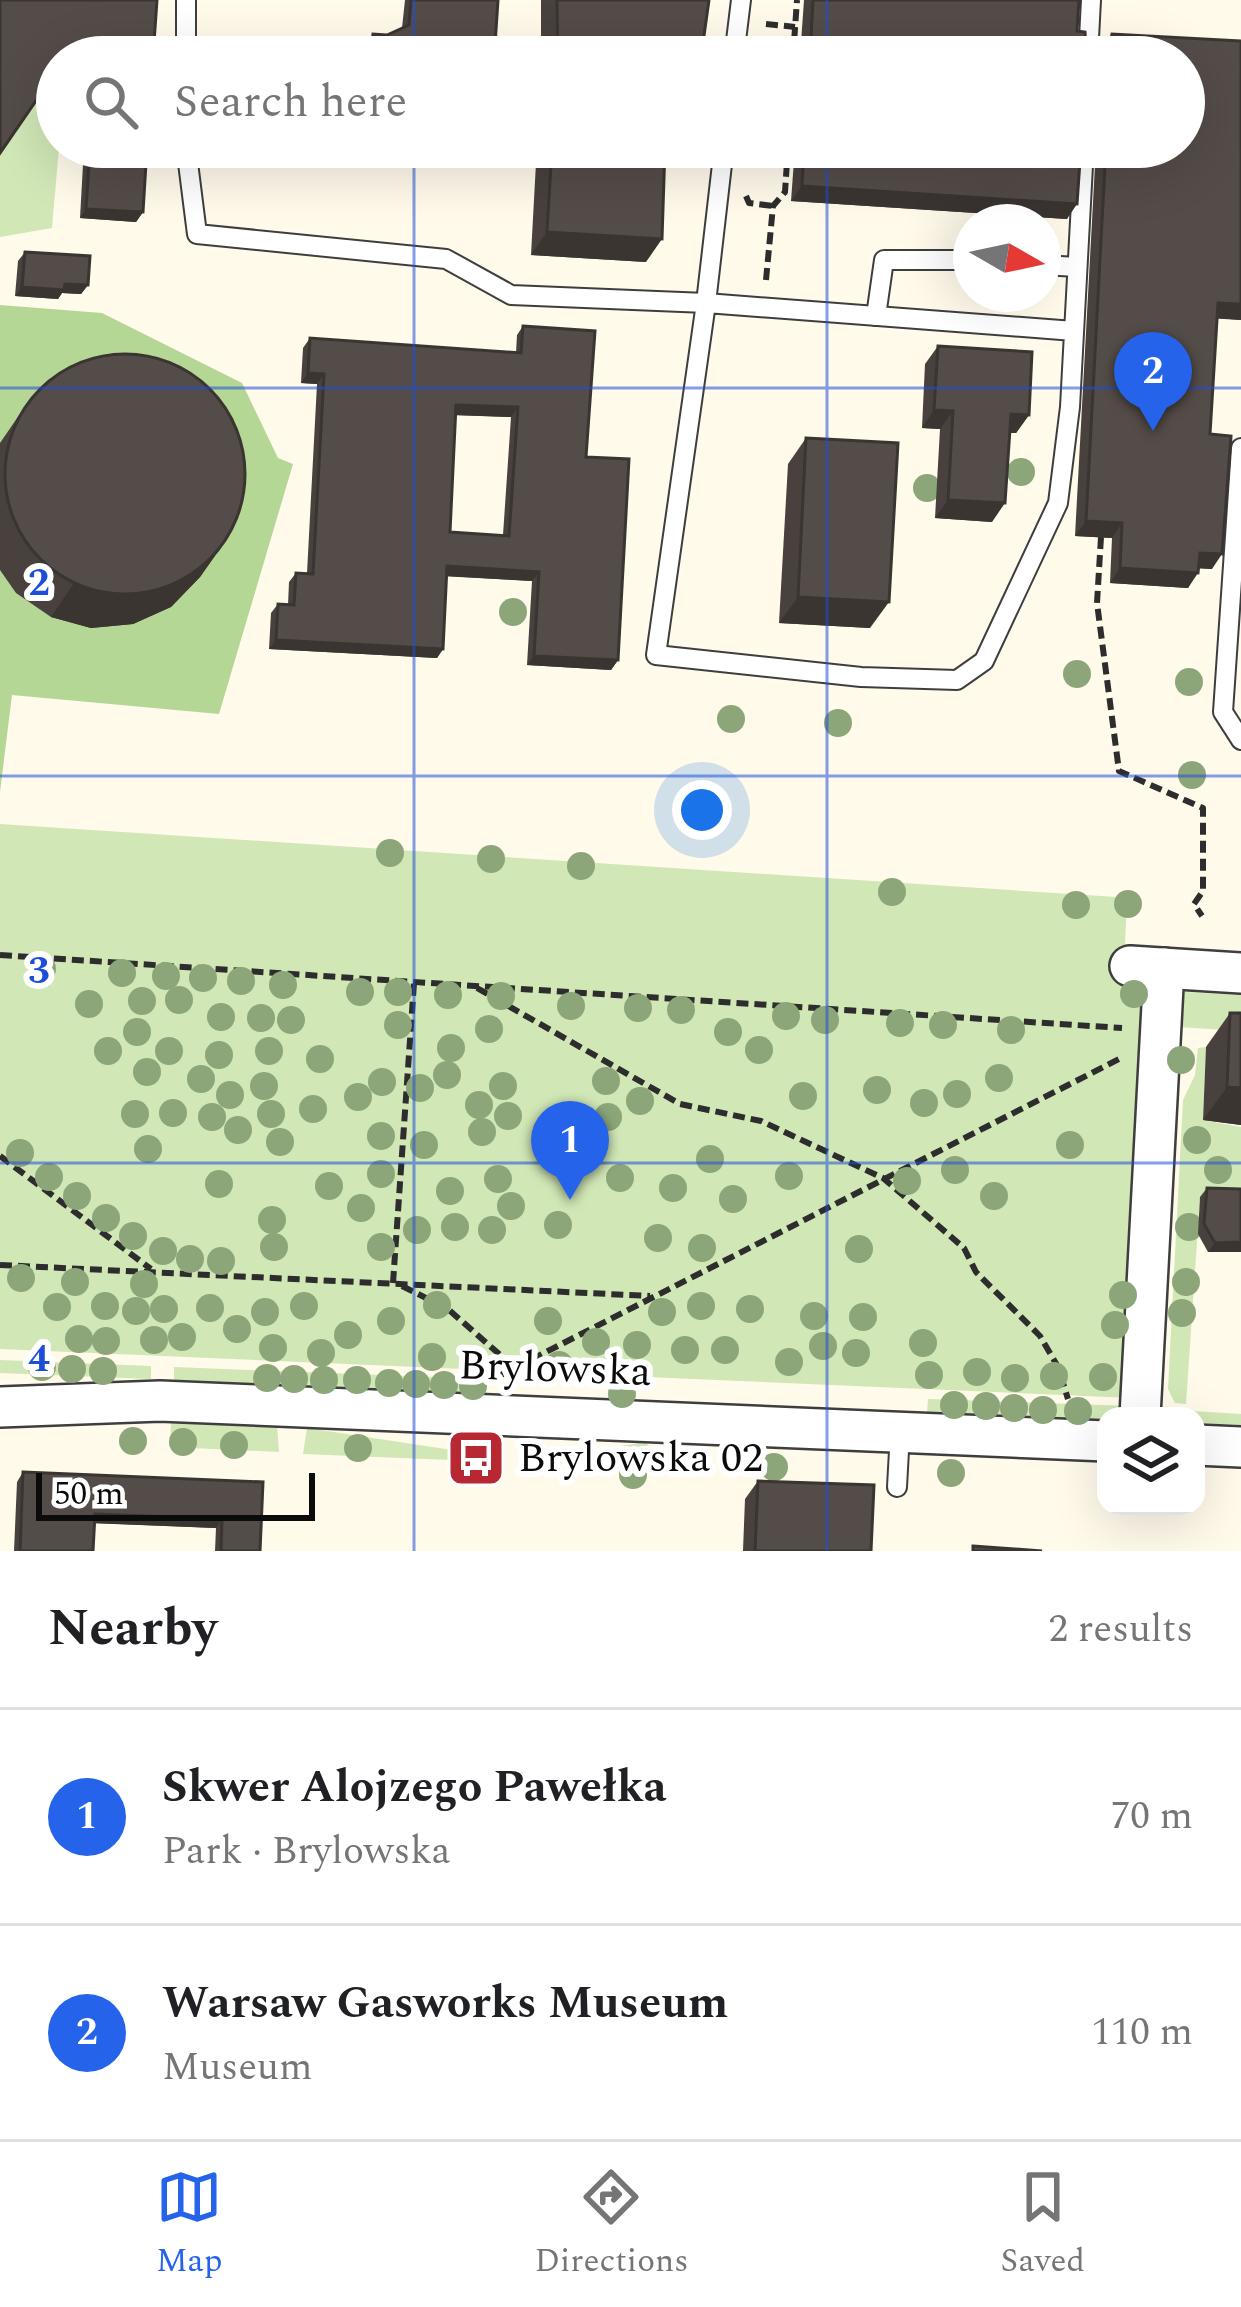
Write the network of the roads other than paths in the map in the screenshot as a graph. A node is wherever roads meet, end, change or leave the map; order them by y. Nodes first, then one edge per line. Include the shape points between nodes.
1 (186, 0) edge
2 (741, 0) edge
3 (1091, 0) edge
4 (186, 36) edge
5 (737, 36) edge
6 (1089, 36) edge
7 (189, 168) edge
8 (722, 168) edge
9 (1083, 168) edge
10 (953, 260) edge
11 (1061, 266) edge
12 (1077, 267) junction
13 (706, 303) junction
14 (876, 316) junction
15 (1073, 331) junction
16 (1241, 448) edge
17 (1241, 740) edge
18 (1241, 973) edge
19 (0, 1407) edge
20 (1140, 1407) edge
21 (900, 1432) junction
22 (1097, 1441) edge
23 (1205, 1445) edge
24 (1241, 1447) edge
25 (897, 1487) dead end

1 - 4 lane
2 - 5 lane
3 - 6 lane
7 - 13 lane via 197,234 446,259 511,295
8 - 13 lane
9 - 12 lane
10 - 14 lane via 884,260
11 - 12 lane
12 - 15 lane
13 - 14 lane
13 - 15 lane via 656,655 861,677 957,680 984,661 1058,503
14 - 15 lane
16 - 17 lane via 1223,712
18 - 20 street via 1147,967
19 - 21 street, Brylowska via 160,1401
21 - 22 street, Brylowska
21 - 25 lane
23 - 24 street

